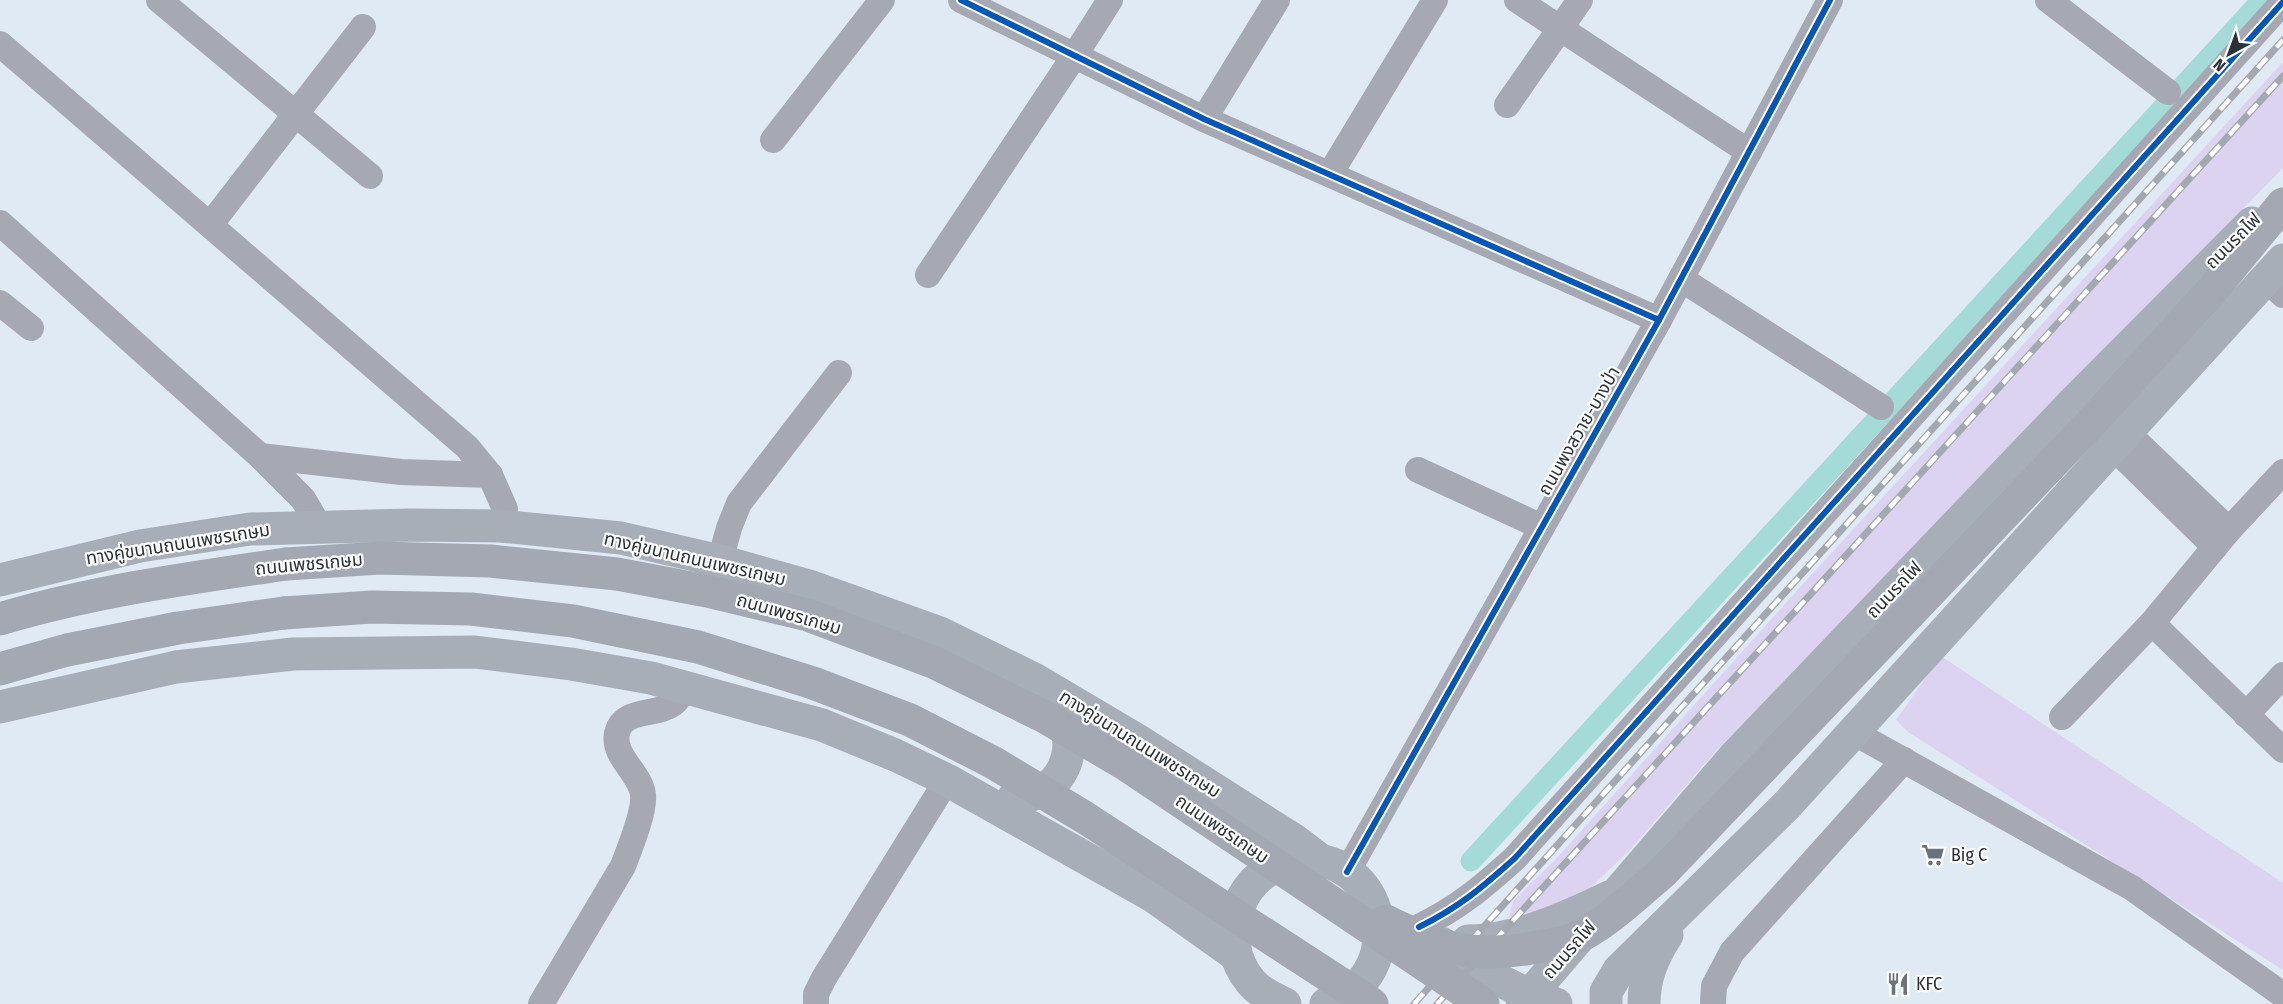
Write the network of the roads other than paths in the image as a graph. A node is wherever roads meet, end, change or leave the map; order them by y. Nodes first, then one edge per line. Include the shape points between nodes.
1 (159, 0) edge
2 (882, 0) edge
3 (961, 0) edge
4 (1110, 0) edge
5 (1278, 0) edge
6 (1434, 0) edge
7 (1518, 0) edge
8 (1580, 0) edge
9 (1830, 0) edge
10 (2048, 0) edge
11 (2283, 2) edge
12 (363, 27) dead end
13 (1561, 28) junction
14 (0, 44) edge
15 (1075, 55) junction
16 (2168, 92) dead end
17 (1507, 105) dead end
18 (296, 116) junction
19 (1204, 119) junction
20 (772, 140) dead end
21 (1749, 152) junction
22 (1330, 174) junction
23 (370, 176) dead end
24 (2283, 191) edge
25 (2283, 204) edge
26 (0, 223) edge
27 (210, 225) junction
28 (928, 275) dead end
29 (2277, 278) edge
30 (1681, 279) junction
31 (0, 303) edge
32 (1659, 320) junction
33 (31, 328) dead end
34 (839, 373) dead end
35 (1881, 407) dead end
36 (2110, 433) junction
37 (260, 456) junction
38 (1418, 470) dead end
39 (2283, 472) edge
40 (490, 475) junction
41 (319, 526) junction
42 (500, 526) junction
43 (1542, 527) junction
44 (2222, 538) junction
45 (720, 561) junction
46 (0, 580) edge
47 (0, 619) edge
48 (2152, 623) junction
49 (940, 633) junction
50 (0, 669) edge
51 (2283, 675) edge
52 (684, 686) junction
53 (0, 707) edge
54 (2246, 715) junction
55 (2062, 717) dead end
56 (1853, 732) junction
57 (2283, 750) edge
58 (895, 755) junction
59 (1734, 757) junction
60 (1904, 760) junction
61 (1125, 764) junction
62 (947, 780) junction
63 (1787, 805) junction
64 (1344, 874) junction
65 (1618, 892) junction
66 (1691, 898) junction
67 (1426, 932) junction
68 (1236, 955) junction
69 (1250, 994) edge
70 (2283, 995) edge
71 (1536, 1001) edge
72 (541, 1004) edge
73 (816, 1004) edge
74 (1285, 1004) edge
75 (1326, 1004) edge
76 (1372, 1004) edge
77 (1483, 1004) edge
78 (1606, 1004) edge
79 (1644, 1004) edge
80 (1713, 1004) edge

1 - 18 street
2 - 20 street
3 - 15 street
4 - 15 street
5 - 19 street
6 - 22 street
7 - 13 street
8 - 13 street
9 - 21 street, ถนนพงสวาย-บางป่า
10 - 16 street
11 - 67 street via 1515,858
12 - 18 street
13 - 17 street
13 - 21 street
14 - 27 street
15 - 19 street
15 - 28 street
18 - 23 street
18 - 27 street
19 - 22 street
21 - 30 street, ถนนพงสวาย-บางป่า
22 - 32 street
24 - 59 main road, ถนนรถไฟ
25 - 36 highway via 2214,288
26 - 37 street
27 - 40 street via 466,447
29 - 36 main road
30 - 32 street, ถนนพงสวาย-บางป่า
30 - 35 street
31 - 33 street
32 - 43 street, ถนนพงสวาย-บางป่า
34 - 45 street via 739,503
36 - 44 street
36 - 56 main road
36 - 61 highway, bridge via 1663,872 1572,940 1501,954 1468,952 1420,938 1364,909
37 - 40 street via 401,472
37 - 41 street via 303,499
38 - 43 street
39 - 44 street
40 - 42 street via 505,509
41 - 42 main road, ทางคู่ขนานถนนเพชรเกษม
41 - 46 main road, ทางคู่ขนานถนนเพชรเกษม via 250,529 140,546
42 - 45 main road, ทางคู่ขนานถนนเพชรเกษม via 621,538
43 - 64 street, ถนนพงสวาย-บางป่า
44 - 48 street
45 - 49 main road, ทางคู่ขนานถนนเพชรเกษม via 812,587
47 - 61 highway, ถนนเพชรเกษม, bridge via 49,604 159,582 286,564 380,558 490,561 617,574 808,615 933,662 1045,717
48 - 54 street
48 - 55 street
49 - 58 main road via 1054,703 1068,727 1069,755 1052,784 1021,797 1005,797
49 - 64 main road, ทางคู่ขนานถนนเพชรเกษม via 1034,679 1137,740
50 - 76 highway, bridge via 78,647 178,628 284,613 372,607 471,609 573,621 698,647 813,683 910,720 994,763
51 - 54 street
52 - 53 main road via 571,664 475,652 351,652 292,654 176,667
52 - 58 main road via 822,725
52 - 72 street via 670,706 627,718 617,731 624,760 640,783 643,797 631,845 623,866
54 - 57 street
56 - 60 street
56 - 63 main road
58 - 62 main road
59 - 63 main road via 1726,777 1737,806 1746,812 1768,815
59 - 65 main road, ถนนรถไฟ
60 - 70 street via 2132,888
60 - 80 street via 1732,952 1714,986
61 - 77 highway, ถนนเพชรเกษม, bridge
62 - 68 main road via 1153,896
62 - 73 street via 824,978
63 - 66 main road
64 - 67 main road
64 - 68 main road via 1298,860 1273,867 1252,883 1238,904 1232,929
64 - 75 main road via 1375,907 1380,928 1378,950 1371,970 1357,988
65 - 67 main road via 1577,913 1497,938 1471,941
65 - 71 main road, ถนนรถไฟ
66 - 78 main road via 1619,970 1606,992
66 - 79 main road via 1650,965
67 - 71 main road via 1472,966
68 - 69 main road
69 - 74 main road via 1268,996

